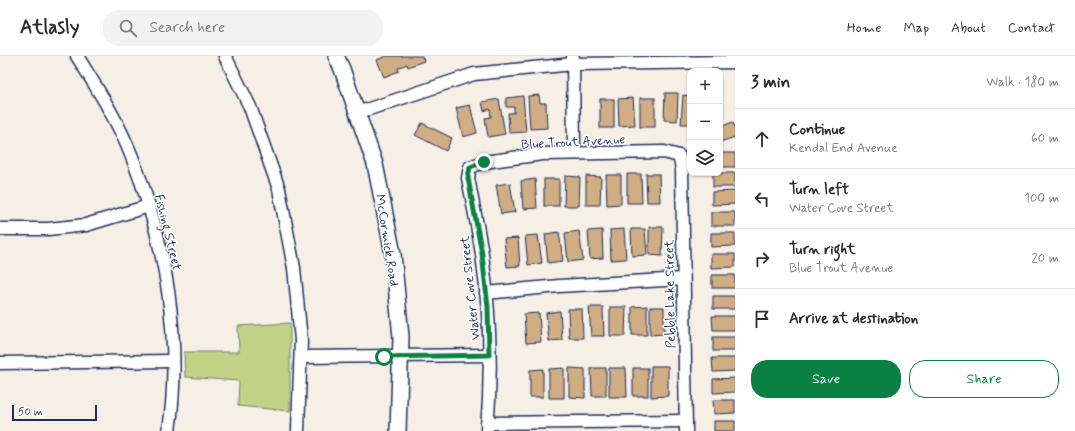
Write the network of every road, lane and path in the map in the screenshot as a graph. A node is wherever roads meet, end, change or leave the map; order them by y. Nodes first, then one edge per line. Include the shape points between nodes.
1 (77, 56) edge
2 (226, 56) edge
3 (336, 56) edge
4 (574, 60) edge
5 (735, 62) edge
6 (357, 113) junction
7 (574, 153) junction
8 (679, 156) joint
9 (470, 167) joint
10 (149, 206) junction
11 (0, 228) edge
12 (683, 279) junction
13 (486, 293) junction
14 (489, 355) junction
15 (400, 356) junction
16 (301, 358) junction
17 (173, 361) junction
18 (0, 363) edge
19 (686, 426) edge
20 (487, 427) edge
21 (169, 431) edge
22 (298, 431) edge
23 (398, 431) edge

1 - 10 street, Fishing Street via 104,98 129,149
2 - 16 street via 250,107 278,189 294,268
3 - 6 street, McCormick Road
4 - 5 street
4 - 6 street via 474,74
4 - 7 street
6 - 15 street, McCormick Road via 374,164 393,254 401,337
7 - 8 street, Blue Trout Avenue via 664,152
7 - 9 street, Blue Trout Avenue via 542,154 484,162
8 - 12 street, Pebble Lake Street via 682,168
9 - 13 street, Water Cove Street via 468,178 482,254
10 - 11 street via 86,225
10 - 17 street, Fishing Street via 155,222 168,287
12 - 13 street
12 - 19 street, Pebble Lake Street
13 - 14 street, Water Cove Street
14 - 15 street
14 - 20 street, Water Cove Street
15 - 16 street
15 - 23 street, McCormick Road
16 - 22 street
17 - 18 street
17 - 21 street, Fishing Street
19 - 20 street

